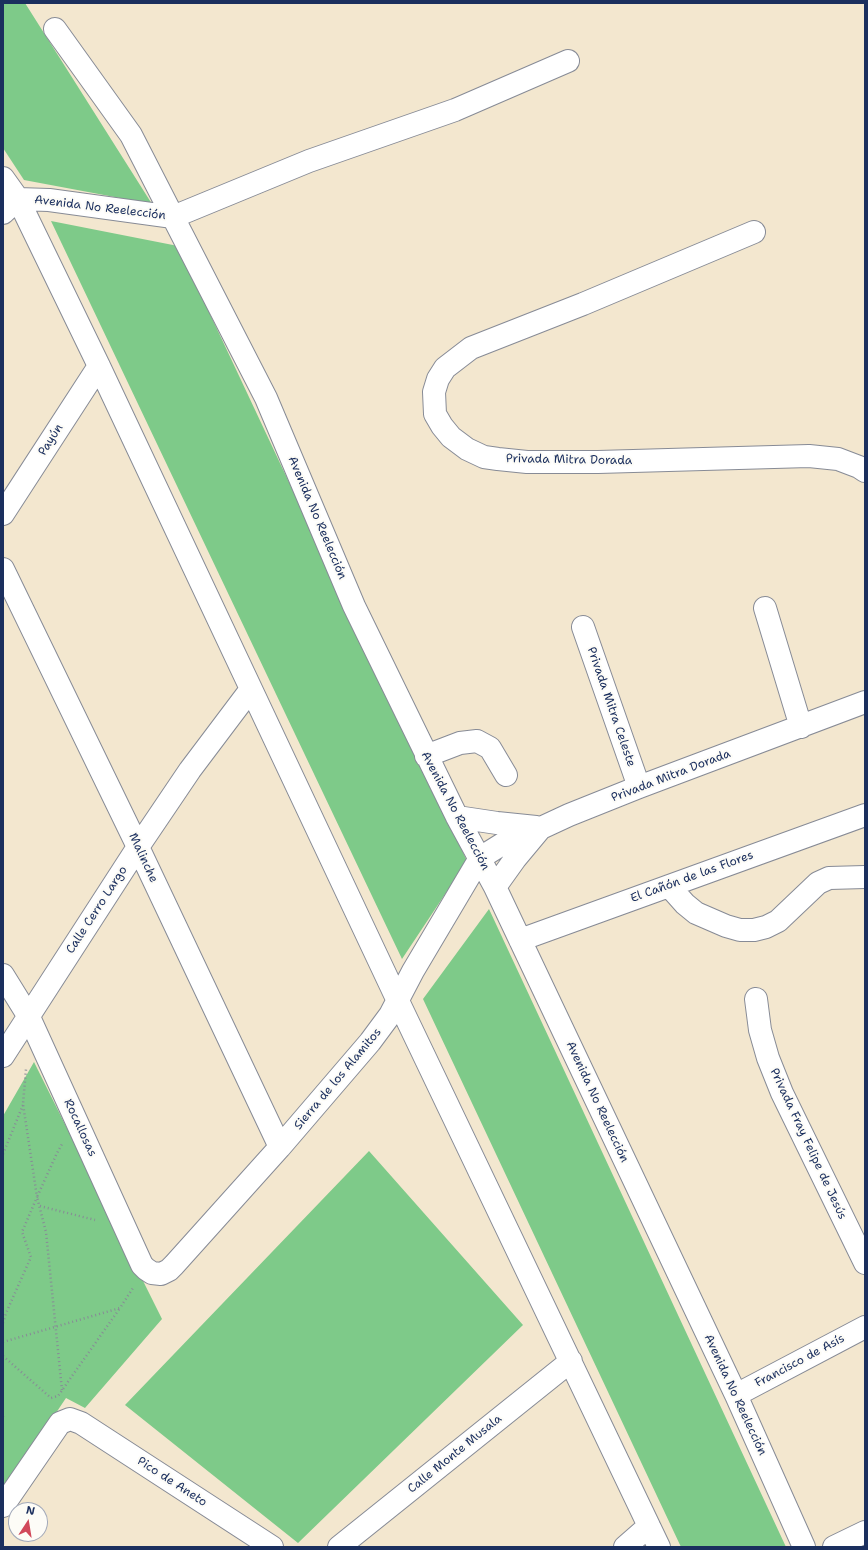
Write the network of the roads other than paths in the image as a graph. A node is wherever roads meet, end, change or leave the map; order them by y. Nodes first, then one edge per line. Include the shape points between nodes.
1 (55, 29) dead end
2 (568, 61) dead end
3 (3, 178) edge
4 (10, 206) edge
5 (173, 217) junction
6 (754, 232) dead end
7 (99, 366) junction
8 (865, 471) edge
9 (3, 514) edge
10 (3, 569) edge
11 (765, 608) dead end
12 (583, 627) dead end
13 (251, 689) junction
14 (865, 702) edge
15 (801, 727) junction
16 (426, 756) junction
17 (506, 776) dead end
18 (639, 787) junction
19 (865, 815) edge
20 (457, 817) junction
21 (541, 828) junction
22 (138, 847) junction
23 (480, 858) junction
24 (865, 877) edge
25 (669, 886) junction
26 (495, 887) junction
27 (520, 940) junction
28 (5, 980) edge
29 (756, 999) dead end
30 (398, 1001) junction
31 (29, 1017) junction
32 (3, 1056) edge
33 (280, 1147) junction
34 (865, 1263) edge
35 (153, 1271) joint
36 (865, 1327) edge
37 (571, 1361) junction
38 (736, 1395) junction
39 (3, 1506) edge
40 (649, 1526) junction
41 (865, 1532) edge
42 (272, 1547) edge
43 (339, 1547) edge
44 (625, 1547) edge
45 (659, 1547) edge
46 (804, 1547) edge
47 (834, 1547) edge

1 - 5 street via 131,135
2 - 5 street via 455,110 309,161
3 - 4 street, Avenida No Reelección
4 - 5 street, Avenida No Reelección via 49,200
4 - 7 street, Avenida No Reelección
5 - 16 street, Avenida No Reelección via 266,398 354,606
6 - 8 street, Privada Mitra Dorada via 471,348 445,368 438,379 434,392 435,414 451,437 467,449 498,460 598,462 809,456 838,459
7 - 9 street, Payún
7 - 13 street, Avenida No Reelección
10 - 22 street, Malinche
11 - 15 street
12 - 18 street, Privada Mitra Celeste
13 - 22 street, Calle Cerro Largo via 190,770
13 - 30 street, Avenida No Reelección
14 - 15 street, Privada Mitra Dorada
15 - 18 street, Privada Mitra Dorada
16 - 17 street via 460,743 477,741 490,748
16 - 20 street, Avenida No Reelección
18 - 21 street, Privada Mitra Dorada
19 - 25 street, El Cañón de las Flores
20 - 21 street
20 - 23 street, Avenida No Reelección
21 - 23 street, Privada Mitra Dorada via 513,838
21 - 26 street
22 - 31 street, Calle Cerro Largo
22 - 33 street, Malinche
23 - 26 street, Avenida No Reelección
23 - 30 street, Sierra de los Alamitos via 413,970
24 - 25 street via 829,878 818,883 778,921 754,930 726,926 696,913
25 - 27 street, El Cañón de las Flores
26 - 27 street, Avenida No Reelección
27 - 38 street, Avenida No Reelección
28 - 31 street, Rocallosas
29 - 34 street, Privada Fray Felipe de Jesús via 762,1037 782,1093
30 - 33 street, Sierra de los Alamitos via 370,1042
30 - 37 street, Avenida No Reelección
31 - 32 street, Calle Cerro Largo
31 - 35 street, Rocallosas via 142,1264
33 - 35 street, Sierra de los Alamitos via 174,1266 169,1270
36 - 38 street, Francisco de Asís
37 - 40 street, Avenida No Reelección
37 - 43 street, Calle Monte Musala
38 - 46 street, Avenida No Reelección
39 - 42 street, Pico de Aneto via 60,1423 70,1419 81,1423
40 - 44 street
40 - 45 street, Avenida No Reelección
41 - 47 street

